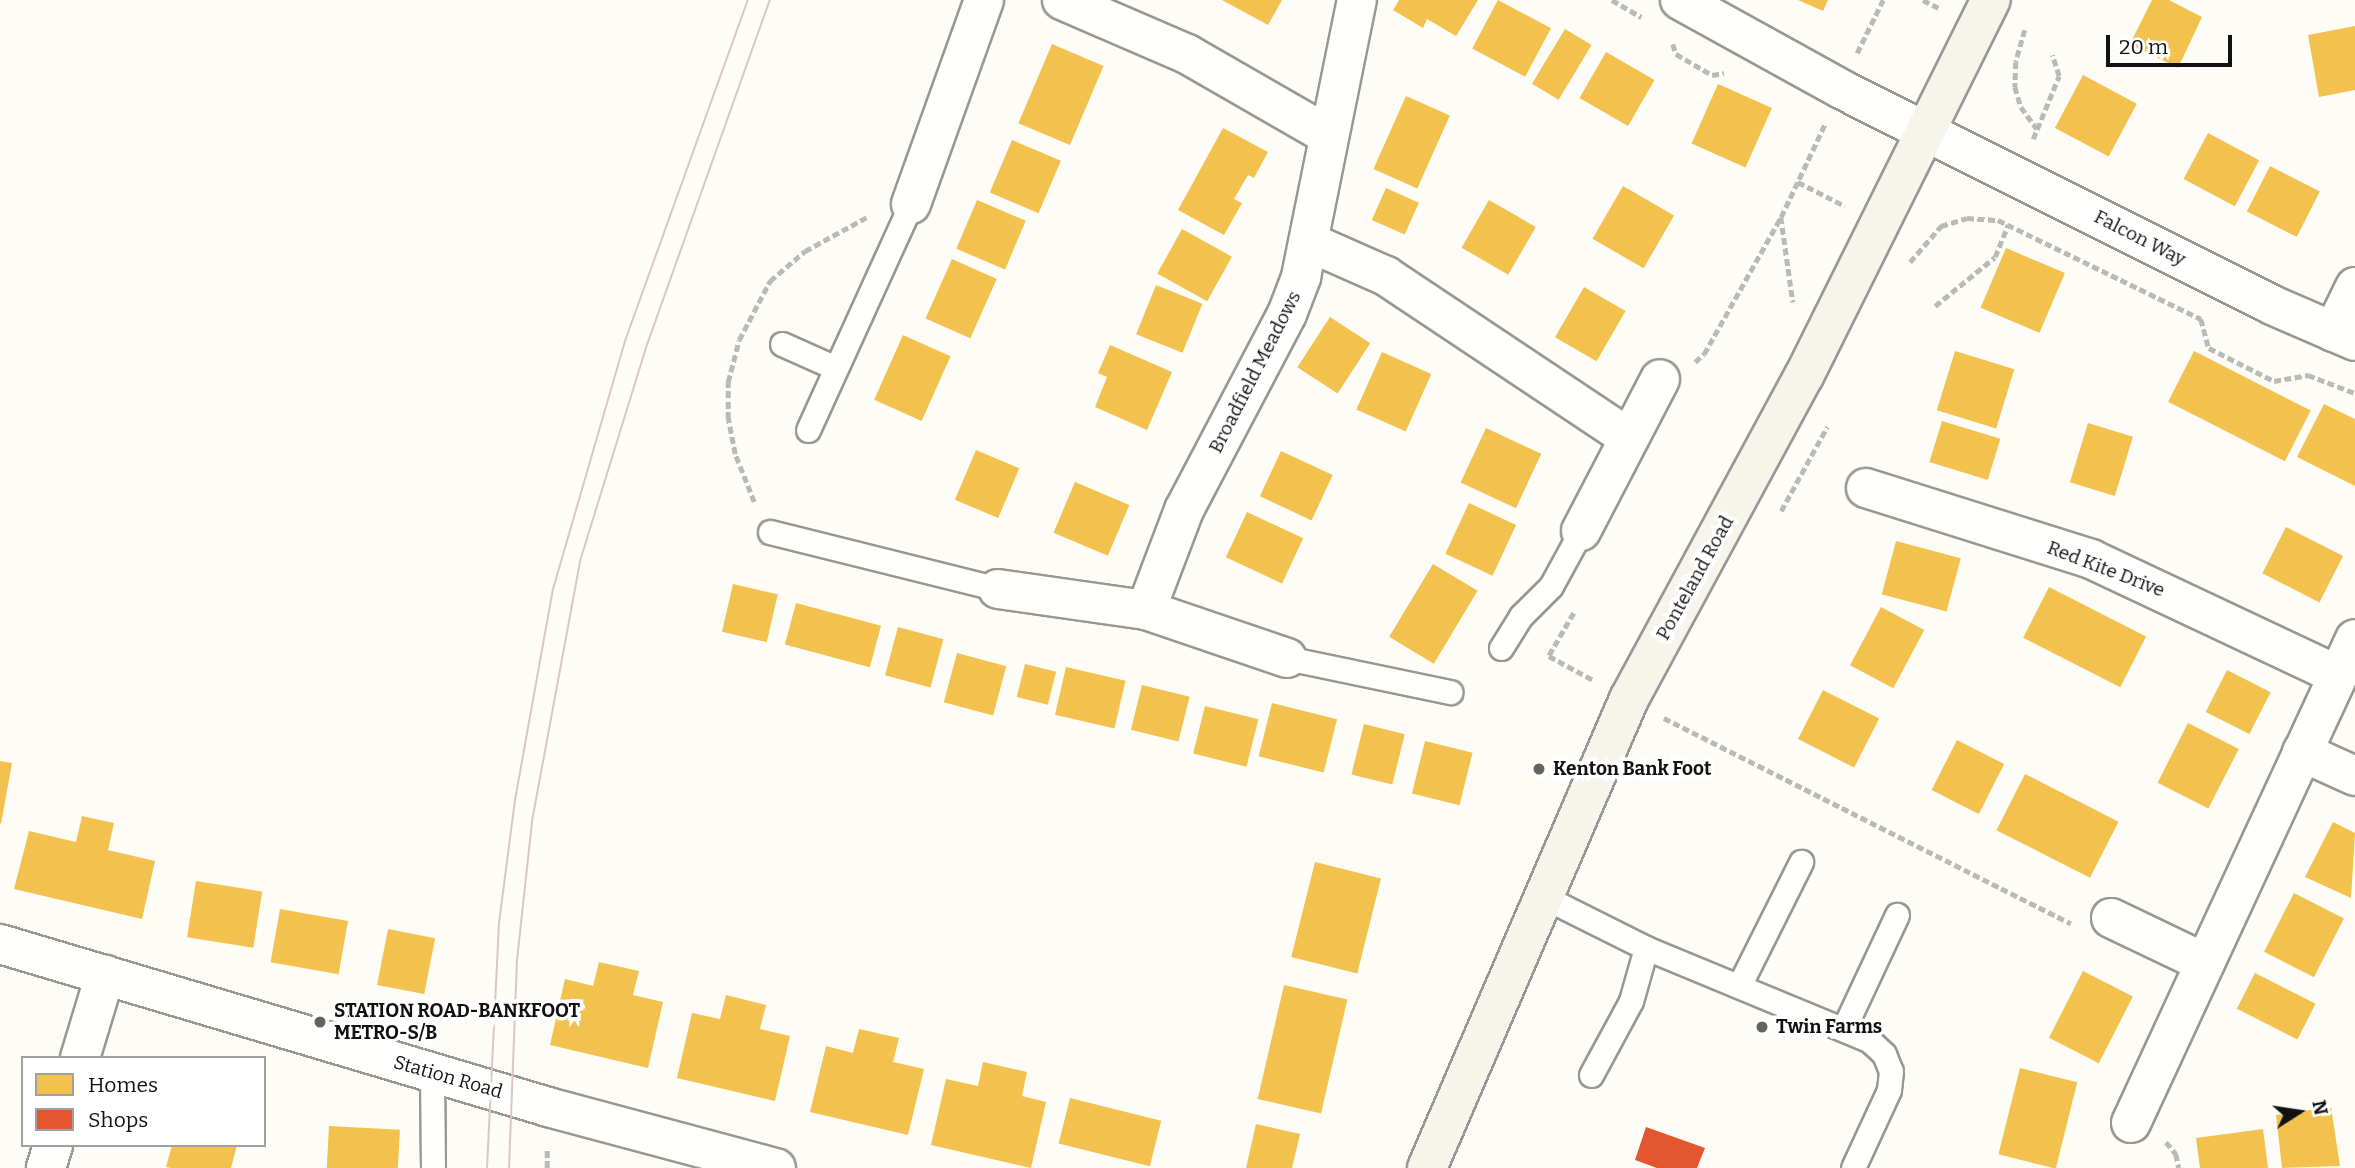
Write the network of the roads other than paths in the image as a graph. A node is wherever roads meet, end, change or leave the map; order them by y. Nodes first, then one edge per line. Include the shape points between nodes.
1 (984, 0) edge
2 (1062, 0) edge
3 (1357, 0) edge
4 (1680, 0) edge
5 (1991, 0) edge
6 (1926, 131) junction
7 (1328, 135) junction
8 (911, 204) joint
9 (1309, 242) junction
10 (2355, 287) edge
11 (2344, 337) edge
12 (782, 344) dead end
13 (836, 368) junction
14 (1660, 379) road end
15 (807, 430) dead end
16 (1629, 438) junction
17 (1866, 488) dead end
18 (1581, 531) joint
19 (770, 532) dead end
20 (998, 589) joint
21 (1146, 610) junction
22 (2355, 639) edge
23 (1501, 648) dead end
24 (1287, 658) joint
25 (2337, 675) junction
26 (1450, 692) dead end
27 (2302, 752) junction
28 (2355, 776) edge
29 (1801, 862) dead end
30 (1542, 896) junction
31 (1897, 915) dead end
32 (2094, 923) road end
33 (0, 944) edge
34 (1646, 948) junction
35 (2205, 964) junction
36 (105, 975) junction
37 (1739, 986) junction
38 (1844, 1028) junction
39 (81, 1056) edge
40 (432, 1073) junction
41 (1591, 1075) dead end
42 (2132, 1123) road end
43 (52, 1147) edge
44 (46, 1168) edge
45 (433, 1168) edge
46 (776, 1168) edge
47 (1427, 1168) edge
48 (1853, 1168) edge

1 - 8 street
2 - 7 street via 1187,54
3 - 7 street, Broadfield Meadows
4 - 6 street, Falcon Way
5 - 6 main road, Ponteland Road
6 - 11 street, Falcon Way
6 - 30 main road, Ponteland Road via 1791,400 1629,699
7 - 9 street, Broadfield Meadows
8 - 13 lane
9 - 16 street via 1386,276
9 - 21 street, Broadfield Meadows via 1287,314 1185,510
10 - 11 street
12 - 13 lane
13 - 15 lane
14 - 16 street
16 - 18 street
17 - 25 street, Red Kite Drive via 2091,559
18 - 23 lane via 1551,586 1521,616
19 - 20 lane
20 - 21 street
21 - 24 street
22 - 25 street
24 - 26 lane
25 - 27 street
27 - 28 street
27 - 35 street
29 - 37 lane
30 - 34 lane
30 - 47 main road, Ponteland Road
31 - 38 lane
32 - 35 street
33 - 36 street, Station Road
34 - 37 lane
34 - 41 lane via 1631,1001
35 - 42 street
36 - 39 street
36 - 40 street, Station Road
37 - 38 lane
38 - 48 lane via 1870,1041 1891,1071 1889,1090
40 - 45 lane
40 - 46 street, Station Road
43 - 44 street

